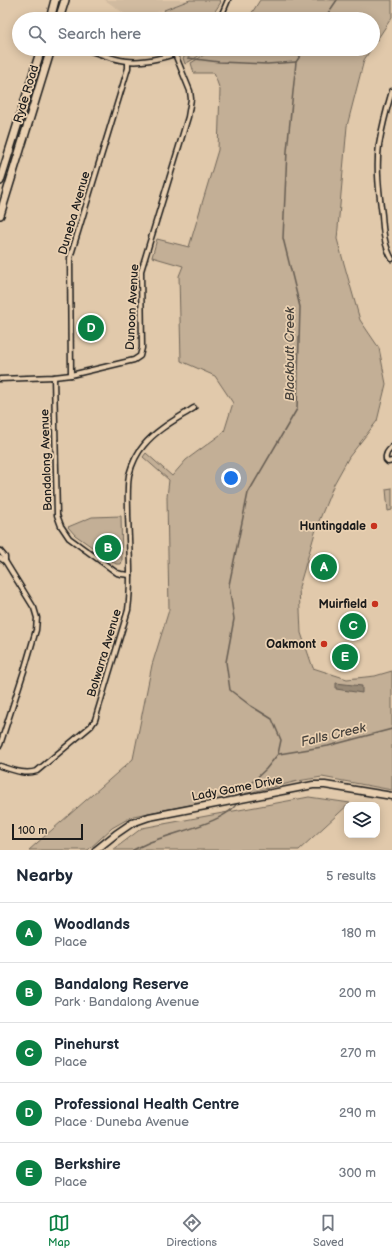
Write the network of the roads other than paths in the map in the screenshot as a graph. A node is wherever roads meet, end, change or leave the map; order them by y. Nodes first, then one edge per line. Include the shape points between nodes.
1 (55, 0) edge
2 (65, 0) edge
3 (228, 0) edge
4 (52, 12) edge
5 (61, 12) edge
6 (223, 12) edge
7 (39, 56) edge
8 (49, 56) edge
9 (108, 56) edge
10 (167, 56) edge
11 (177, 56) edge
12 (128, 62) junction
13 (392, 91) edge
14 (0, 182) edge
15 (9, 186) junction
16 (0, 215) edge
17 (392, 259) edge
18 (71, 375) junction
19 (54, 377) junction
20 (0, 379) edge
21 (194, 408) dead end
22 (392, 447) edge
23 (392, 461) edge
24 (0, 551) edge
25 (0, 558) edge
26 (5, 561) junction
27 (130, 575) junction
28 (0, 745) edge
29 (0, 766) edge
30 (392, 796) edge
31 (96, 850) edge

1 - 4 highway
2 - 5 highway
3 - 6 street
7 - 14 highway, Ryde Road
8 - 15 highway, Ryde Road
9 - 12 street
10 - 12 street
11 - 18 street, Dunoon Avenue via 191,99 188,117 142,271 142,353 134,360
12 - 18 street, Duneba Avenue via 70,258
13 - 17 street via 379,145 378,167 384,236
14 - 15 street
15 - 16 highway, Ryde Road
18 - 19 street, Dunoon Avenue
19 - 20 street, Dunoon Avenue
19 - 27 street, Bandalong Avenue via 57,515 60,526 69,538 117,573
21 - 27 street, Bolwarra Avenue via 150,438 132,464 128,492
22 - 23 street via 386,452 385,457 388,462
24 - 26 street
25 - 26 street
26 - 28 street via 34,608 37,624
27 - 29 street, Bolwarra Avenue via 128,610 95,720 37,771 22,773
30 - 31 main road, Lady Game Drive via 313,785 149,817 132,823

